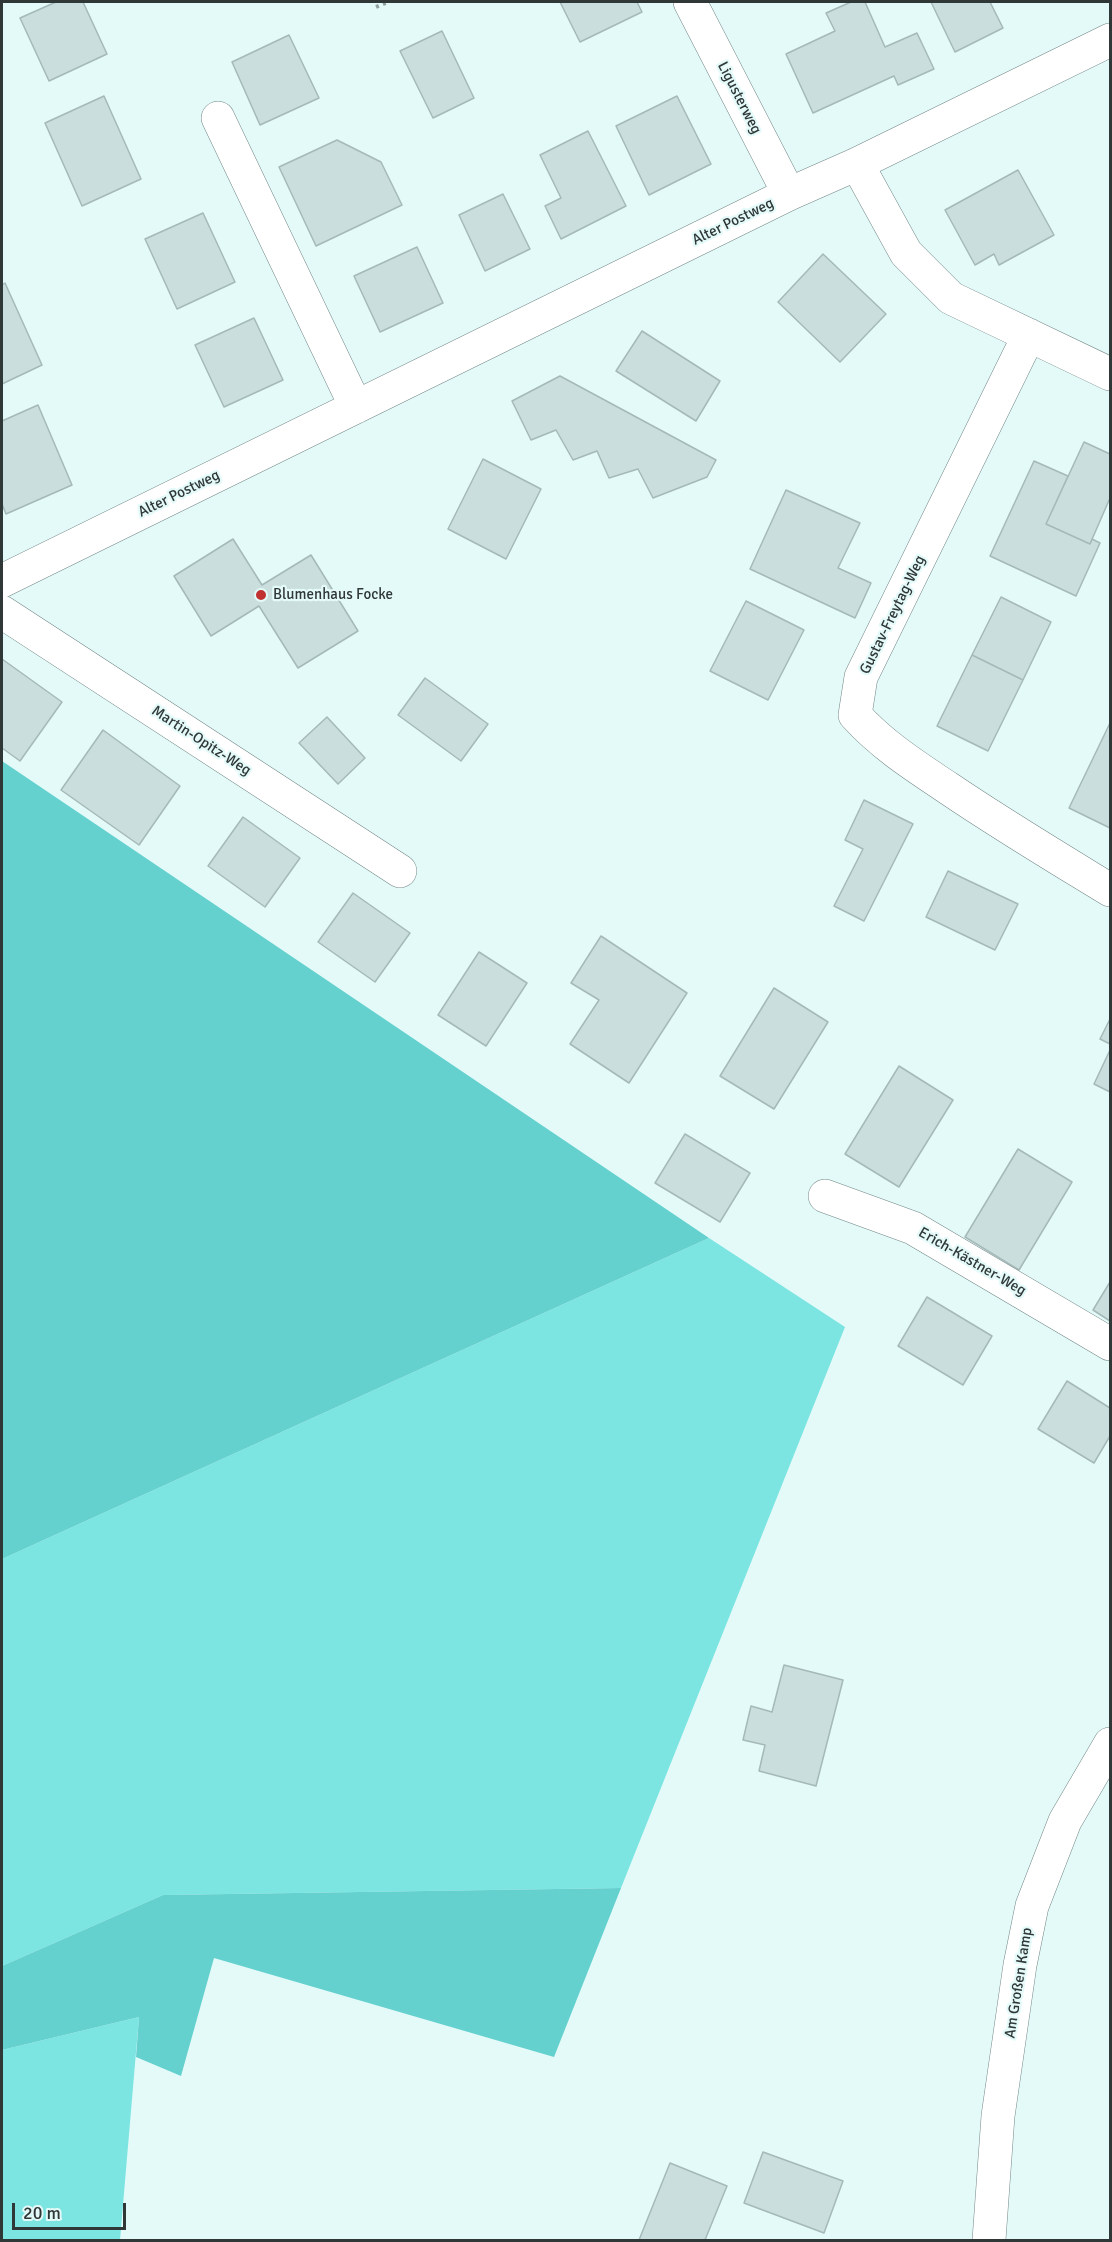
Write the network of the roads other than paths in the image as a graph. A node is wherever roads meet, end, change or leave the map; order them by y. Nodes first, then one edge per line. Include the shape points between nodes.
1 (690, 2) edge
2 (1110, 40) edge
3 (218, 118) dead end
4 (856, 164) junction
5 (789, 194) junction
6 (1029, 335) junction
7 (1110, 374) edge
8 (356, 407) junction
9 (2, 581) edge
10 (2, 612) edge
11 (400, 871) dead end
12 (1110, 890) edge
13 (825, 1196) dead end
14 (1110, 1344) edge
15 (1110, 1744) edge
16 (989, 2241) edge

1 - 5 street, Ligusterweg
2 - 4 street, Alter Postweg
3 - 8 street
4 - 5 street, Alter Postweg
4 - 6 street via 906,253 951,298
5 - 8 street, Alter Postweg
6 - 7 street
6 - 12 street, Gustav-Freytag-Weg via 861,677 855,715 905,759
8 - 9 street, Alter Postweg
10 - 11 street, Martin-Opitz-Weg
13 - 14 street, Erich-Kästner-Weg via 913,1228
15 - 16 street, Am Großen Kamp via 1065,1821 1032,1906 998,2116

